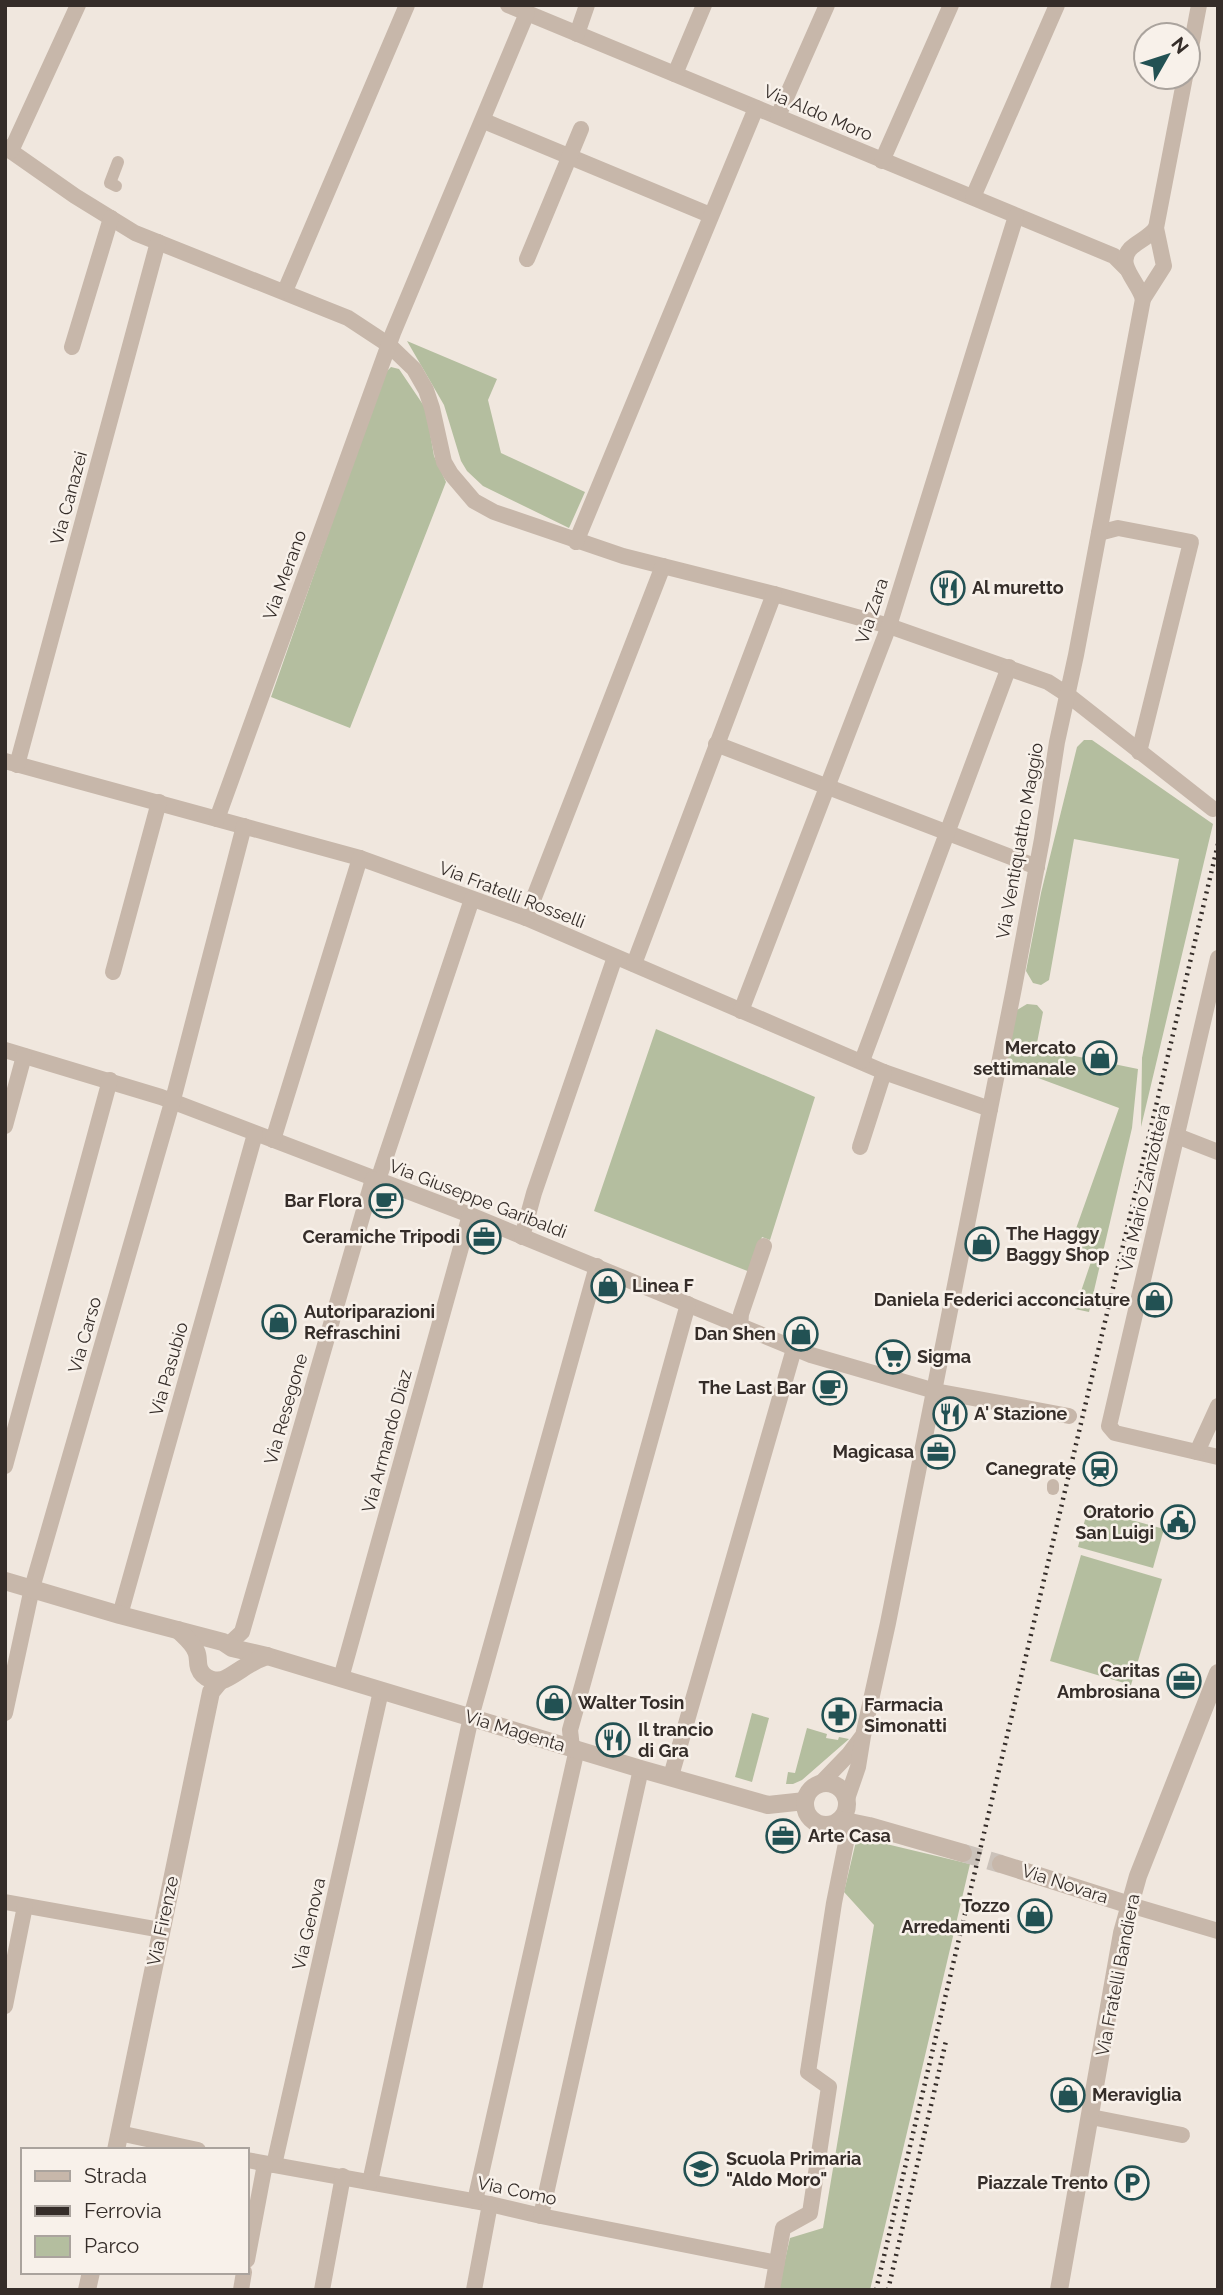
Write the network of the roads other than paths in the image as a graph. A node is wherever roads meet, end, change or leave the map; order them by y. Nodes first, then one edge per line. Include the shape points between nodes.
1 (78, 5) edge
2 (407, 5) edge
3 (508, 5) edge
4 (587, 5) edge
5 (704, 5) edge
6 (827, 5) edge
7 (951, 5) edge
8 (1057, 5) edge
9 (527, 13) junction
10 (578, 34) junction
11 (676, 74) junction
12 (1182, 91) edge
13 (756, 108) junction
14 (778, 117) junction
15 (484, 121) junction
16 (580, 129) dead end
17 (8, 149) edge
18 (569, 157) junction
19 (883, 161) junction
20 (118, 162) dead end
21 (116, 186) dead end
22 (973, 197) junction
23 (710, 215) junction
24 (1016, 216) junction
25 (111, 218) junction
26 (1156, 228) junction
27 (158, 242) junction
28 (1163, 255) junction
29 (527, 258) dead end
30 (1129, 260) junction
31 (1156, 279) junction
32 (285, 291) junction
33 (1143, 299) junction
34 (389, 345) junction
35 (72, 347) dead end
36 (1100, 525) junction
37 (576, 542) junction
38 (663, 566) junction
39 (774, 594) junction
40 (889, 626) junction
41 (1009, 667) junction
42 (1068, 695) junction
43 (716, 744) junction
44 (1139, 752) junction
45 (11, 763) edge
46 (827, 786) junction
47 (159, 802) junction
48 (1213, 809) dead end
49 (217, 819) junction
50 (244, 826) junction
51 (949, 832) junction
52 (360, 858) junction
53 (1037, 867) junction
54 (472, 898) junction
55 (526, 918) junction
56 (615, 957) junction
57 (1218, 958) edge
58 (634, 964) junction
59 (113, 972) dead end
60 (741, 1011) junction
61 (5, 1050) edge
62 (24, 1056) junction
63 (862, 1061) junction
64 (884, 1072) junction
65 (110, 1080) junction
66 (174, 1097) junction
67 (990, 1109) junction
68 (5, 1126) edge
69 (255, 1134) junction
70 (1177, 1136) junction
71 (273, 1140) junction
72 (860, 1147) dead end
73 (1218, 1152) edge
74 (376, 1179) junction
75 (470, 1215) junction
76 (522, 1237) junction
77 (764, 1246) dead end
78 (597, 1266) junction
79 (688, 1304) junction
80 (740, 1327) junction
81 (794, 1349) junction
82 (935, 1391) junction
83 (1218, 1406) edge
84 (1069, 1416) dead end
85 (1197, 1452) junction
86 (1218, 1457) edge
87 (5, 1466) edge
88 (5, 1581) edge
89 (32, 1588) junction
90 (120, 1615) junction
91 (178, 1630) junction
92 (226, 1645) junction
93 (198, 1656) junction
94 (267, 1656) junction
95 (1218, 1673) edge
96 (341, 1678) junction
97 (218, 1681) junction
98 (381, 1690) junction
99 (5, 1713) edge
100 (471, 1717) junction
101 (863, 1736) junction
102 (570, 1743) junction
103 (641, 1769) junction
104 (671, 1776) junction
105 (821, 1783) junction
106 (805, 1801) junction
107 (768, 1805) junction
108 (842, 1812) junction
109 (813, 1820) junction
110 (963, 1853) tunnel mouth
111 (1001, 1864) tunnel mouth
112 (5, 1902) edge
113 (1130, 1905) junction
114 (25, 1906) junction
115 (161, 1930) junction
116 (1218, 1931) edge
117 (5, 2006) edge
118 (1091, 2117) junction
119 (1182, 2135) dead end
120 (118, 2142) edge
121 (178, 2148) edge
122 (248, 2160) edge
123 (269, 2164) junction
124 (343, 2176) junction
125 (370, 2182) junction
126 (483, 2203) junction
127 (541, 2217) junction
128 (248, 2256) edge
129 (778, 2263) junction
130 (323, 2290) edge
131 (474, 2290) edge
132 (772, 2290) edge
133 (1059, 2290) edge

1 - 17 street
2 - 32 street
3 - 9 street, Via Aldo Moro
4 - 10 street
5 - 11 street
6 - 14 street
7 - 19 street
8 - 22 street
9 - 10 street, Via Aldo Moro
9 - 15 street, Via Merano
10 - 11 street, Via Aldo Moro
11 - 13 street, Via Aldo Moro
12 - 26 street
13 - 14 street, Via Aldo Moro
13 - 23 street
14 - 19 street, Via Aldo Moro
15 - 18 street
15 - 34 street, Via Merano
16 - 18 street
17 - 25 street
18 - 23 street
18 - 29 street
19 - 22 street, Via Aldo Moro
20 - 21 street via 110,183
22 - 24 street, Via Aldo Moro
23 - 37 street
24 - 30 street, Via Aldo Moro
24 - 40 street, Via Zara
25 - 27 street
25 - 35 street
26 - 28 street
26 - 30 street
27 - 32 street
27 - 45 street, Via Canazei
28 - 30 street via 1152,244
28 - 31 street, Via Ventiquattro Maggio via 1163,271
30 - 31 street via 1146,282
30 - 33 street
31 - 33 street, Via Ventiquattro Maggio
32 - 34 street via 348,318
33 - 36 street, Via Ventiquattro Maggio
34 - 37 street via 414,369 426,390 444,461 474,501
34 - 49 street, Via Merano
36 - 42 street, Via Ventiquattro Maggio
36 - 44 street via 1191,542
37 - 38 street
38 - 39 street
38 - 55 street
39 - 40 street
39 - 43 street
40 - 41 street
40 - 46 street, Via Zara
41 - 42 street
41 - 51 street
42 - 44 street
42 - 53 street, Via Ventiquattro Maggio
43 - 46 street
43 - 58 street
44 - 48 street
45 - 47 street, Via Fratelli Rosselli
46 - 51 street
46 - 60 street, Via Zara
47 - 49 street, Via Fratelli Rosselli
47 - 59 street
49 - 50 street, Via Fratelli Rosselli
50 - 52 street, Via Fratelli Rosselli
50 - 66 street, Via Carso
51 - 53 street
51 - 63 street
52 - 54 street, Via Fratelli Rosselli
52 - 71 street
53 - 67 street, Via Ventiquattro Maggio
54 - 55 street, Via Fratelli Rosselli
54 - 74 street, Via Resegone
55 - 56 street, Via Fratelli Rosselli
56 - 58 street, Via Fratelli Rosselli
56 - 76 street
57 - 70 street, Via Mario Zanzottera
58 - 60 street, Via Fratelli Rosselli
60 - 63 street, Via Fratelli Rosselli
61 - 62 street, Via Giuseppe Garibaldi
62 - 65 street, Via Giuseppe Garibaldi
62 - 68 street
63 - 64 street, Via Fratelli Rosselli
64 - 67 street, Via Fratelli Rosselli
64 - 72 street
65 - 66 street, Via Giuseppe Garibaldi
65 - 87 street
66 - 69 street, Via Giuseppe Garibaldi
66 - 89 street, Via Carso
67 - 82 street, Via Ventiquattro Maggio
69 - 71 street, Via Giuseppe Garibaldi
69 - 90 street, Via Pasubio
70 - 73 street
70 - 85 street, Via Mario Zanzottera via 1110,1426 1115,1433
71 - 74 street, Via Giuseppe Garibaldi
74 - 75 street, Via Giuseppe Garibaldi
74 - 92 street, Via Resegone via 242,1632
75 - 76 street, Via Giuseppe Garibaldi
75 - 96 street, Via Armando Diaz
76 - 78 street, Via Giuseppe Garibaldi
77 - 80 street
78 - 79 street, Via Giuseppe Garibaldi
78 - 100 street
79 - 80 street, Via Giuseppe Garibaldi
79 - 102 street
80 - 81 street, Via Giuseppe Garibaldi
81 - 82 street, Via Giuseppe Garibaldi
81 - 104 street
82 - 84 street, Via Giuseppe Garibaldi
82 - 101 street, Via Ventiquattro Maggio
83 - 85 street
85 - 86 street
88 - 89 street, Via Magenta
89 - 90 street, Via Magenta
89 - 99 street, Via Carso
90 - 91 street, Via Magenta
91 - 92 street, Via Magenta
91 - 93 street
92 - 93 street via 206,1645
92 - 94 street, Via Magenta
92 - 97 street via 237,1662
93 - 97 street via 199,1669
94 - 96 street, Via Magenta
94 - 97 street
95 - 113 street, Via Fratelli Bandiera
96 - 98 street, Via Magenta
97 - 115 street, Via Firenze
98 - 100 street, Via Magenta
98 - 123 street, Via Genova
100 - 102 street, Via Magenta
100 - 125 street
101 - 105 street
101 - 108 street, Via Ventiquattro Maggio
102 - 103 street, Via Magenta
102 - 126 street
103 - 104 street, Via Magenta
103 - 127 street
104 - 107 street, Via Magenta
105 - 106 street via 810,1789
105 - 108 street via 840,1787
106 - 107 street, Via Magenta
106 - 109 street
107 - 109 street
108 - 109 street via 827,1825
108 - 110 street via 869,1826
108 - 129 street via 846,1843 808,2071 829,2087 810,2213 783,2228
111 - 113 street, Via Novara
112 - 114 street
113 - 116 street
113 - 118 street, Via Fratelli Bandiera
114 - 115 street
114 - 117 street
115 - 120 street, Via Firenze
118 - 119 street
118 - 133 street, Via Fratelli Bandiera
120 - 121 street
122 - 123 street, Via Como
123 - 124 street, Via Como
123 - 128 street, Via Genova
124 - 125 street, Via Como
124 - 130 street
125 - 126 street, Via Como
126 - 127 street, Via Como
126 - 131 street
127 - 129 street, Via Como
129 - 132 street

